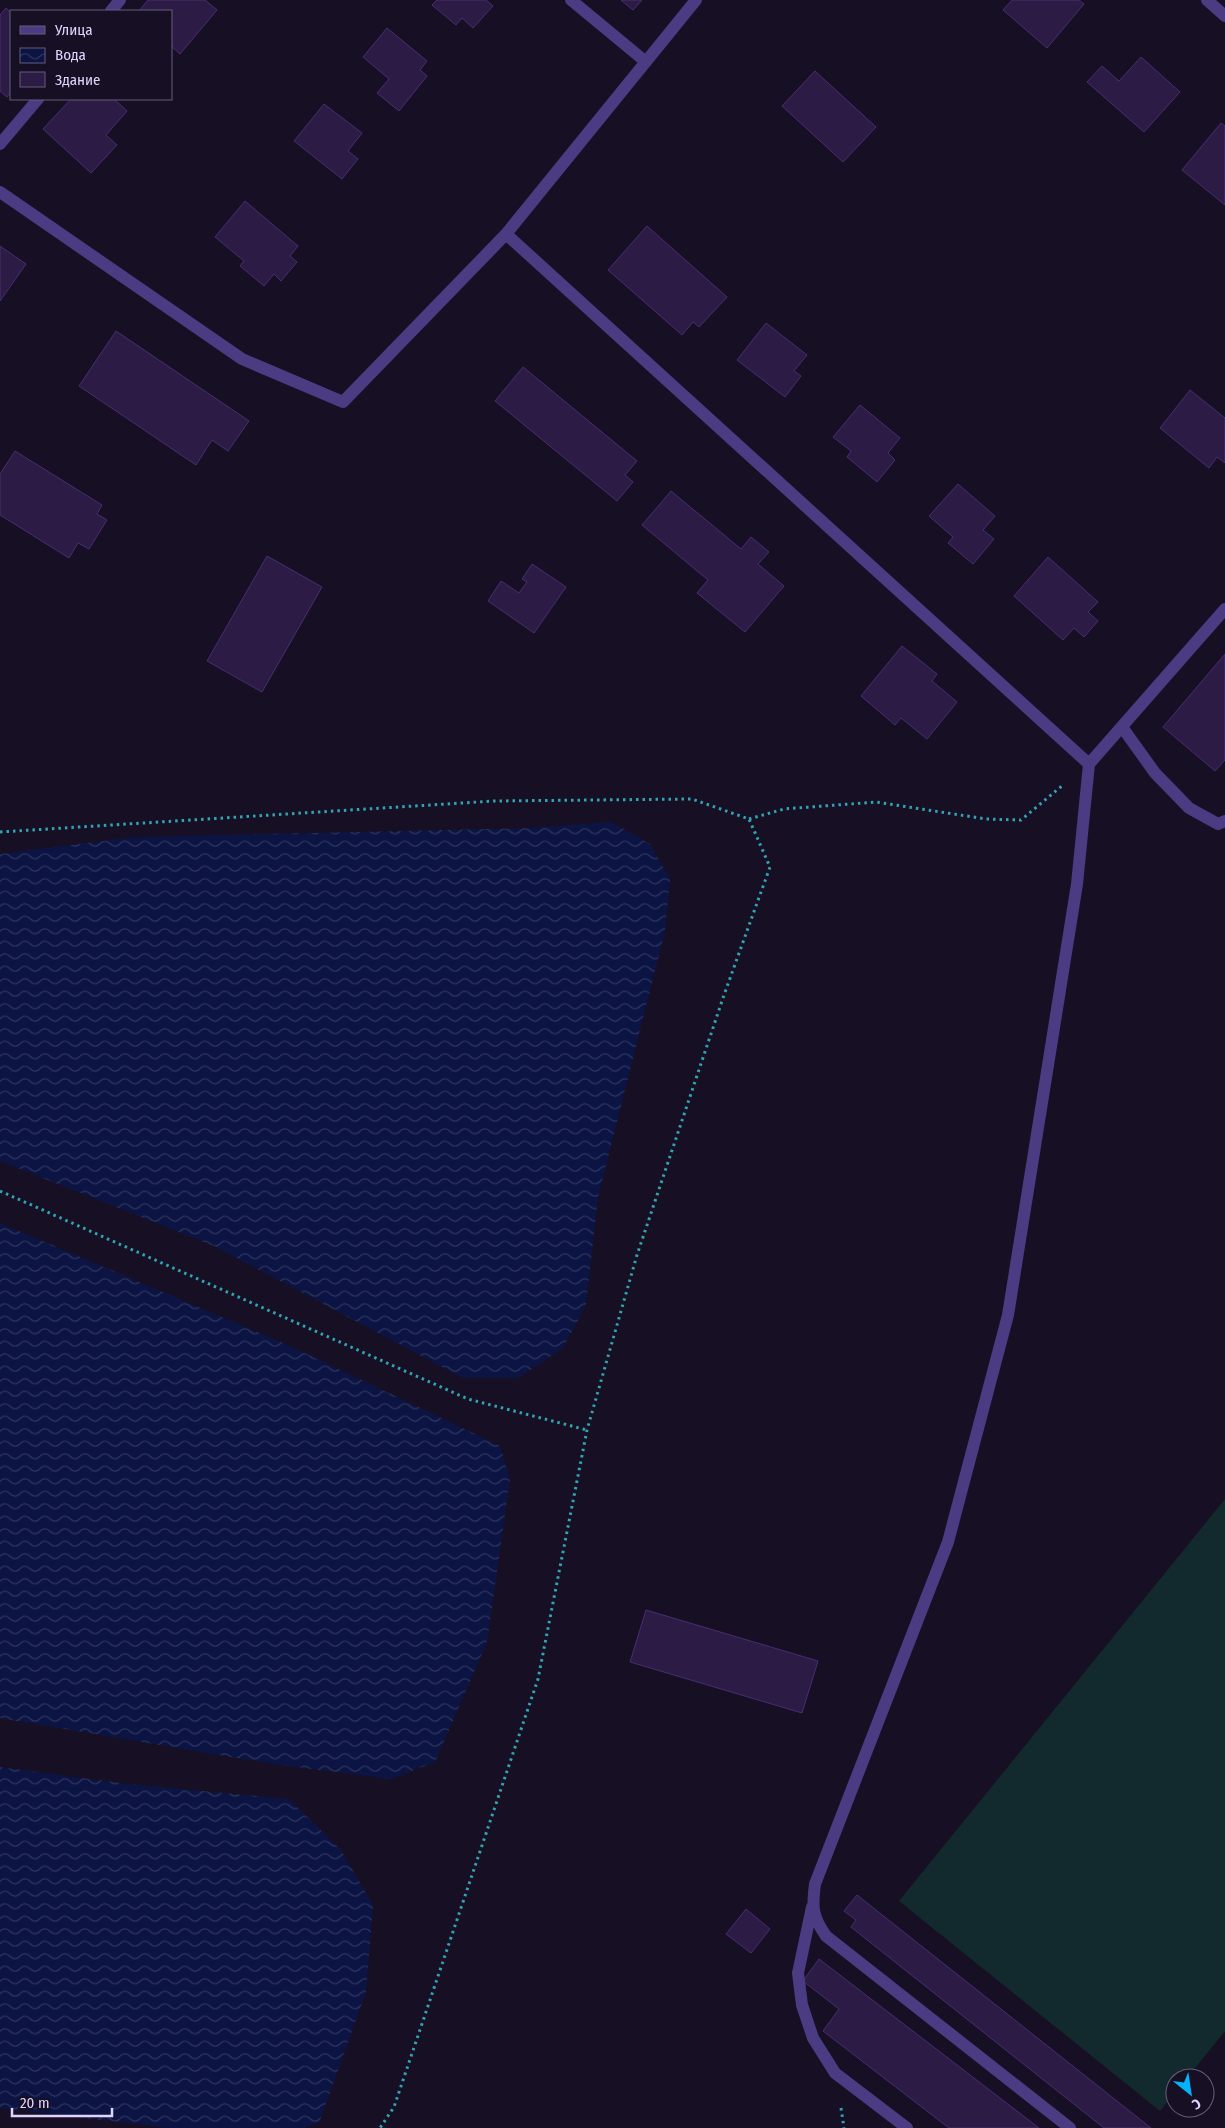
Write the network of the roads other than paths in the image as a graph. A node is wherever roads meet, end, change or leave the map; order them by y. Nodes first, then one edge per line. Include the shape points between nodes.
1 (120, 0) edge
2 (571, 0) edge
3 (696, 0) edge
4 (1207, 0) edge
5 (112, 10) edge
6 (1225, 16) edge
7 (646, 62) junction
8 (37, 100) edge
9 (0, 144) edge
10 (0, 192) edge
11 (506, 234) junction
12 (1225, 610) edge
13 (1122, 727) junction
14 (1089, 764) junction
15 (1223, 820) edge
16 (812, 1907) junction
17 (907, 2128) edge
18 (1070, 2128) edge

1 - 5 street
2 - 7 street
3 - 7 street
4 - 6 street
7 - 11 street
8 - 9 street
10 - 11 street via 242,360 343,402
11 - 14 street
12 - 13 street
13 - 14 street
13 - 15 street via 1155,773 1189,808
14 - 16 street via 1077,884 1008,1315 948,1542 815,1884
16 - 17 street via 798,1973 802,2005 813,2038 834,2072
16 - 18 street via 826,1936

